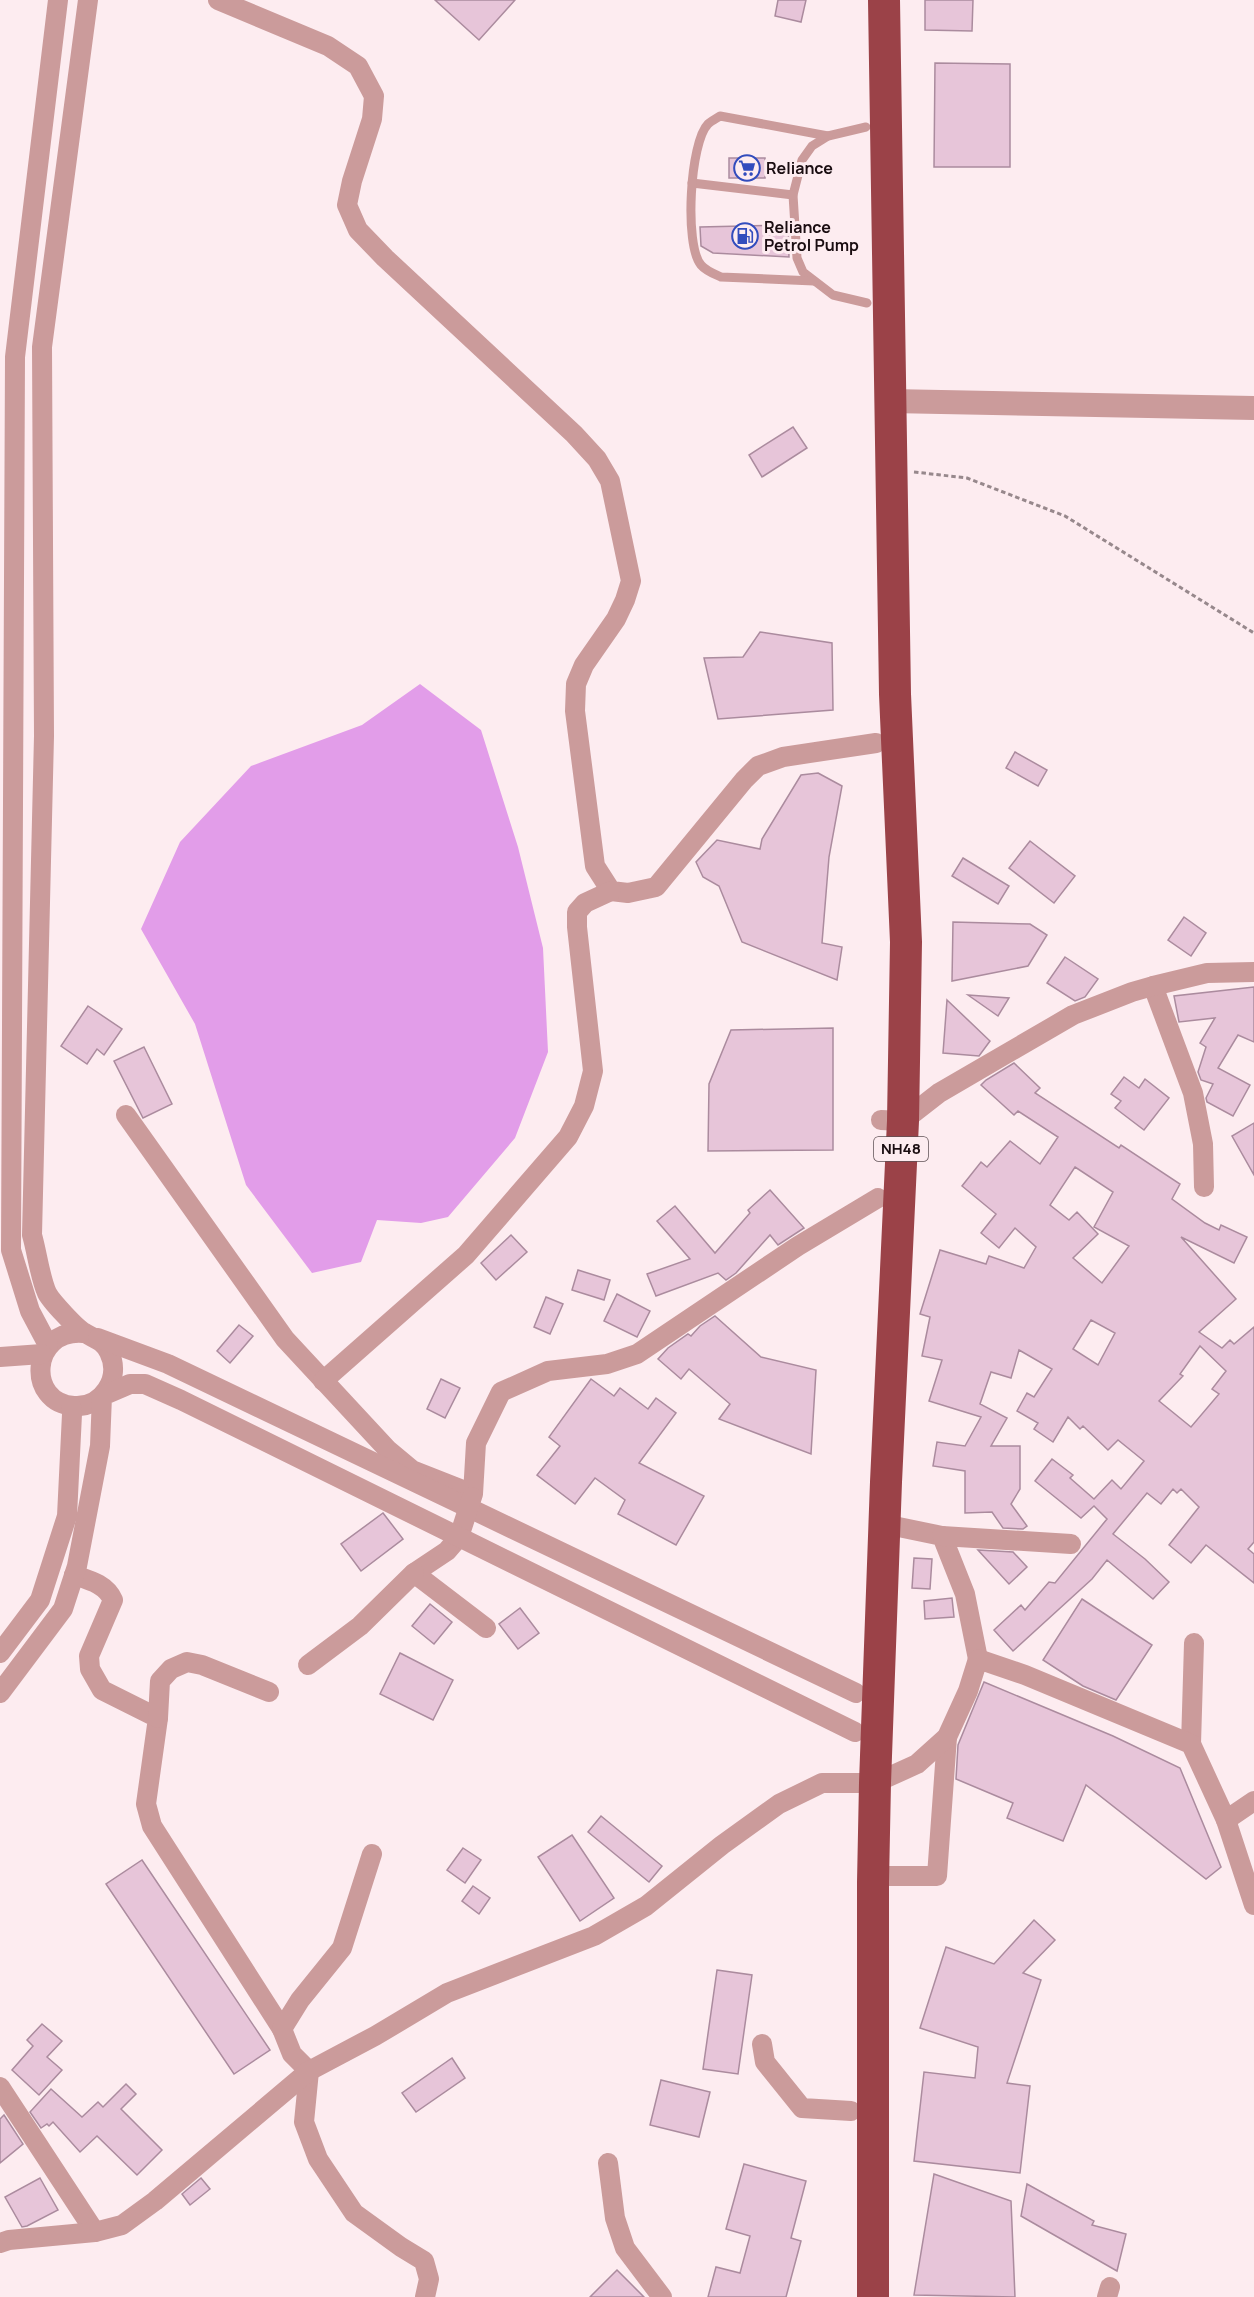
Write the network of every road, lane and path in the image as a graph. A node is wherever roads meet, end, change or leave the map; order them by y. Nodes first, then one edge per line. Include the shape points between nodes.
1 (57, 0) edge
2 (88, 0) edge
3 (218, 0) edge
4 (863, 0) edge
5 (884, 0) edge
6 (866, 128) junction
7 (828, 136) junction
8 (692, 183) junction
9 (793, 195) junction
10 (813, 281) junction
11 (867, 303) junction
12 (890, 400) junction
13 (1254, 408) edge
14 (891, 469) junction
15 (1254, 633) edge
16 (876, 743) junction
17 (611, 891) junction
18 (1254, 972) edge
19 (1153, 986) junction
20 (126, 1116) dead end
21 (892, 1121) junction
22 (1204, 1187) dead end
23 (878, 1198) junction
24 (883, 1306) junction
25 (88, 1335) junction
26 (45, 1350) junction
27 (0, 1357) edge
28 (323, 1381) junction
29 (102, 1396) junction
30 (71, 1406) junction
31 (470, 1501) junction
32 (884, 1524) junction
33 (942, 1536) junction
34 (459, 1537) junction
35 (1071, 1544) dead end
36 (414, 1573) junction
37 (74, 1575) junction
38 (486, 1628) dead end
39 (1194, 1643) dead end
40 (0, 1653) edge
41 (978, 1659) junction
42 (308, 1665) dead end
43 (269, 1692) dead end
44 (0, 1693) edge
45 (856, 1693) junction
46 (158, 1718) junction
47 (855, 1732) junction
48 (947, 1737) junction
49 (1191, 1744) junction
50 (864, 1784) junction
51 (1254, 1801) edge
52 (1226, 1820) junction
53 (372, 1854) dead end
54 (873, 1876) junction
55 (1254, 1905) edge
56 (282, 2029) junction
57 (762, 2044) dead end
58 (309, 2071) junction
59 (0, 2087) edge
60 (851, 2110) junction
61 (862, 2162) junction
62 (608, 2163) dead end
63 (95, 2232) junction
64 (0, 2243) edge
65 (425, 2297) edge
66 (662, 2297) edge
67 (851, 2297) edge
68 (873, 2297) edge

1 - 26 street via 15,357 8,557 11,1250
2 - 25 street via 42,347 44,736 32,1235 47,1294
3 - 17 street via 328,46 358,66 374,96 372,119 347,205 358,230 574,435 597,459 610,481 631,581 616,619 584,665 576,684 575,711 595,866
4 - 6 highway, NH48
5 - 12 highway, NH48
6 - 7 lane
6 - 11 highway, NH48
7 - 8 lane via 720,116 707,124 696,155
7 - 9 lane via 812,146 802,160
8 - 9 lane
8 - 10 lane via 695,253 710,272 721,277
9 - 10 lane via 797,258 803,272
10 - 11 lane via 833,295
11 - 16 highway, NH48
12 - 13 street
12 - 14 highway, NH48
14 - 15 path via 967,478 1065,516
14 - 21 highway, NH48 via 895,694 906,942
16 - 17 street via 783,757 758,766 656,887 628,893
16 - 21 highway, NH48
17 - 28 street via 585,903 577,912 593,1071 584,1106 568,1137 466,1255
18 - 19 street via 1207,973
19 - 21 street via 1073,1015
19 - 22 street via 1193,1093 1203,1144
20 - 28 street via 285,1339
21 - 23 highway, NH48
21 - 24 highway, NH48
23 - 24 highway, NH48
23 - 31 street via 798,1246 637,1354 607,1364 548,1371 501,1392 476,1443
24 - 32 highway, NH48
24 - 45 highway, NH48
25 - 26 street via 64,1334
25 - 29 street via 103,1343 113,1364 113,1376
25 - 31 street via 168,1364
26 - 27 street
26 - 30 street via 40,1377 44,1387 51,1396
28 - 31 street via 412,1470
29 - 30 street via 93,1403
29 - 34 street via 130,1384 145,1384
29 - 37 street via 100,1446
30 - 40 street via 67,1516 40,1600
31 - 34 street
31 - 45 street
32 - 33 street
32 - 50 highway, NH48
33 - 35 street
33 - 41 street via 965,1594
34 - 36 street via 447,1551
34 - 47 street
36 - 38 street
36 - 42 street via 360,1626
37 - 44 street via 63,1609
37 - 46 street via 93,1581 109,1592 112,1600 89,1656 90,1670 102,1690
39 - 49 street
41 - 48 street
41 - 49 street
43 - 46 street via 187,1662 171,1669 160,1681
45 - 47 highway, NH48
46 - 56 street via 146,1804 152,1826
47 - 50 highway, NH48
48 - 50 street via 917,1764
48 - 54 street via 937,1876
49 - 52 street
50 - 54 highway, NH48
50 - 58 street via 822,1783 779,1804 646,1906 594,1936 447,1993
50 - 60 highway, NH48 via 851,1875
51 - 52 street
52 - 55 street
53 - 56 street via 342,1947
54 - 61 highway, NH48
56 - 58 street via 292,2054
57 - 60 street via 765,2062 801,2108
58 - 63 street via 155,2201 122,2225
58 - 65 street via 304,2122 318,2158 354,2213 424,2261 429,2279
59 - 63 street
60 - 61 highway, NH48
61 - 67 highway, NH48
61 - 68 highway, NH48
62 - 66 street via 615,2218 625,2248
63 - 64 street

